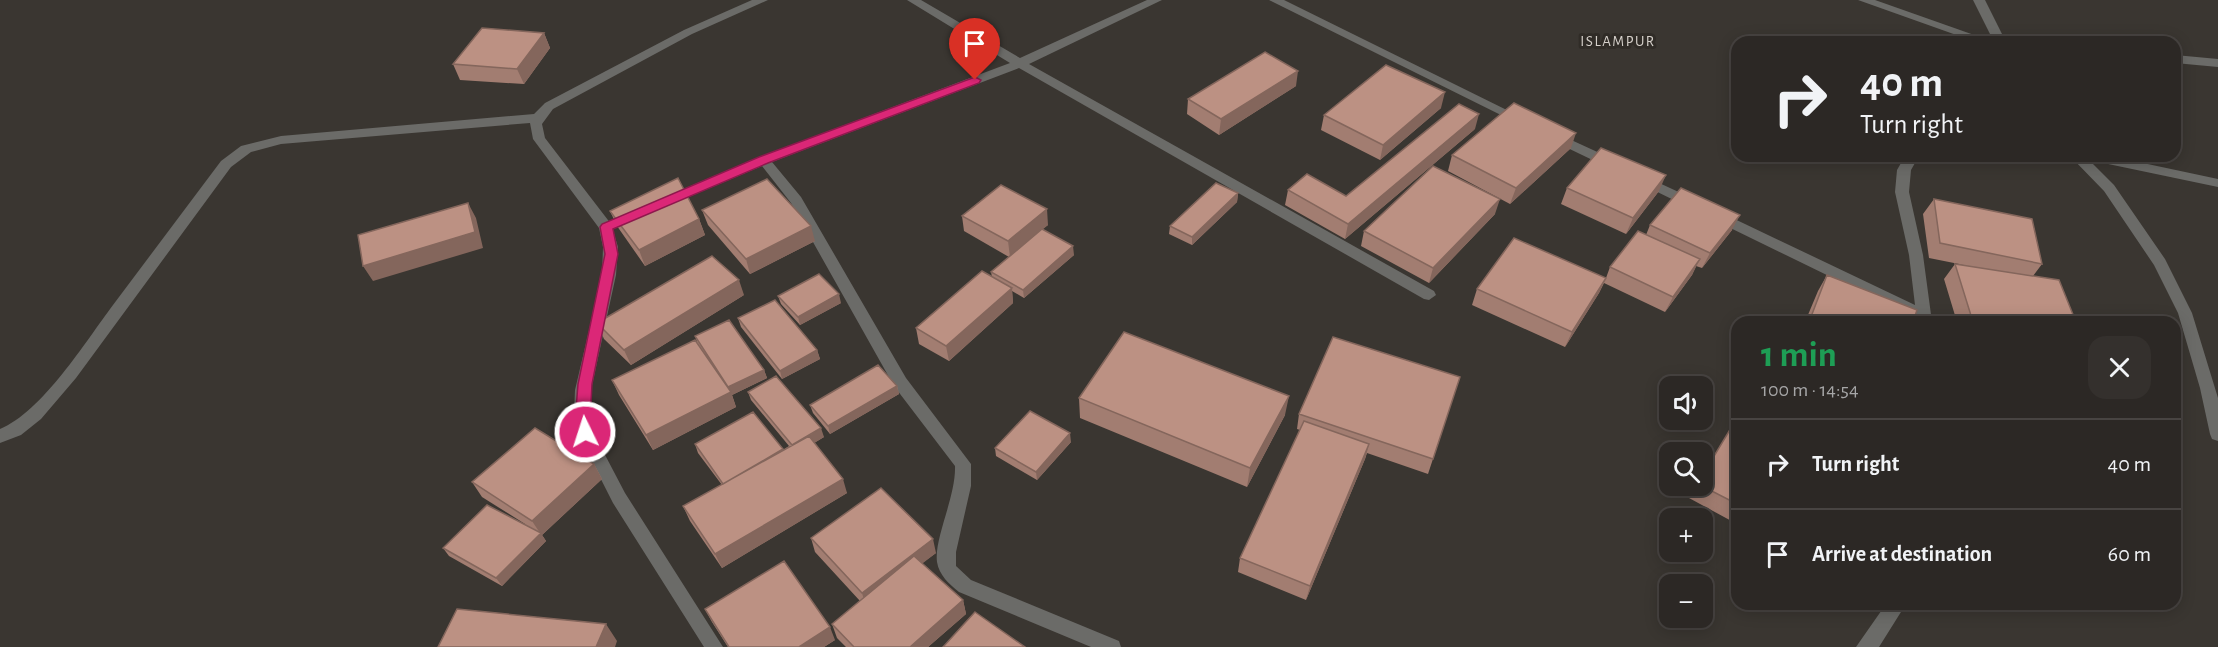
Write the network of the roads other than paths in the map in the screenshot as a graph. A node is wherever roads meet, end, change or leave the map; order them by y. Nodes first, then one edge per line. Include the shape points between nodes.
1 (762, 0) edge
2 (913, 0) edge
3 (1156, 0) edge
4 (1275, 0) edge
5 (1864, 0) edge
6 (1979, 0) edge
7 (1970, 36) edge
8 (1997, 36) edge
9 (2181, 60) edge
10 (2218, 63) edge
11 (1018, 64) junction
12 (538, 118) junction
13 (764, 160) junction
14 (1909, 162) edge
15 (2083, 162) edge
16 (2118, 162) edge
17 (2218, 183) edge
18 (655, 206) edge
19 (1429, 295) dead end
20 (1918, 316) edge
21 (1924, 316) edge
22 (2218, 434) edge
23 (0, 436) edge
24 (1893, 610) edge
25 (714, 647) edge
26 (1112, 647) edge
27 (1865, 647) edge

1 - 12 street via 688,32 581,88 549,106
2 - 11 street
3 - 11 street
4 - 20 street
5 - 7 street
6 - 8 street
9 - 10 street
11 - 13 street
11 - 19 street
12 - 23 street via 281,140 241,151 226,164 70,374 35,415
12 - 25 street via 540,139 611,225 611,254 585,384 585,432 619,498
13 - 18 street
13 - 26 street via 796,200 900,382 963,464 962,498 946,561 952,576 965,586
14 - 21 street via 1902,192
15 - 22 street via 2109,188 2160,263 2185,313
16 - 17 street
24 - 27 street

